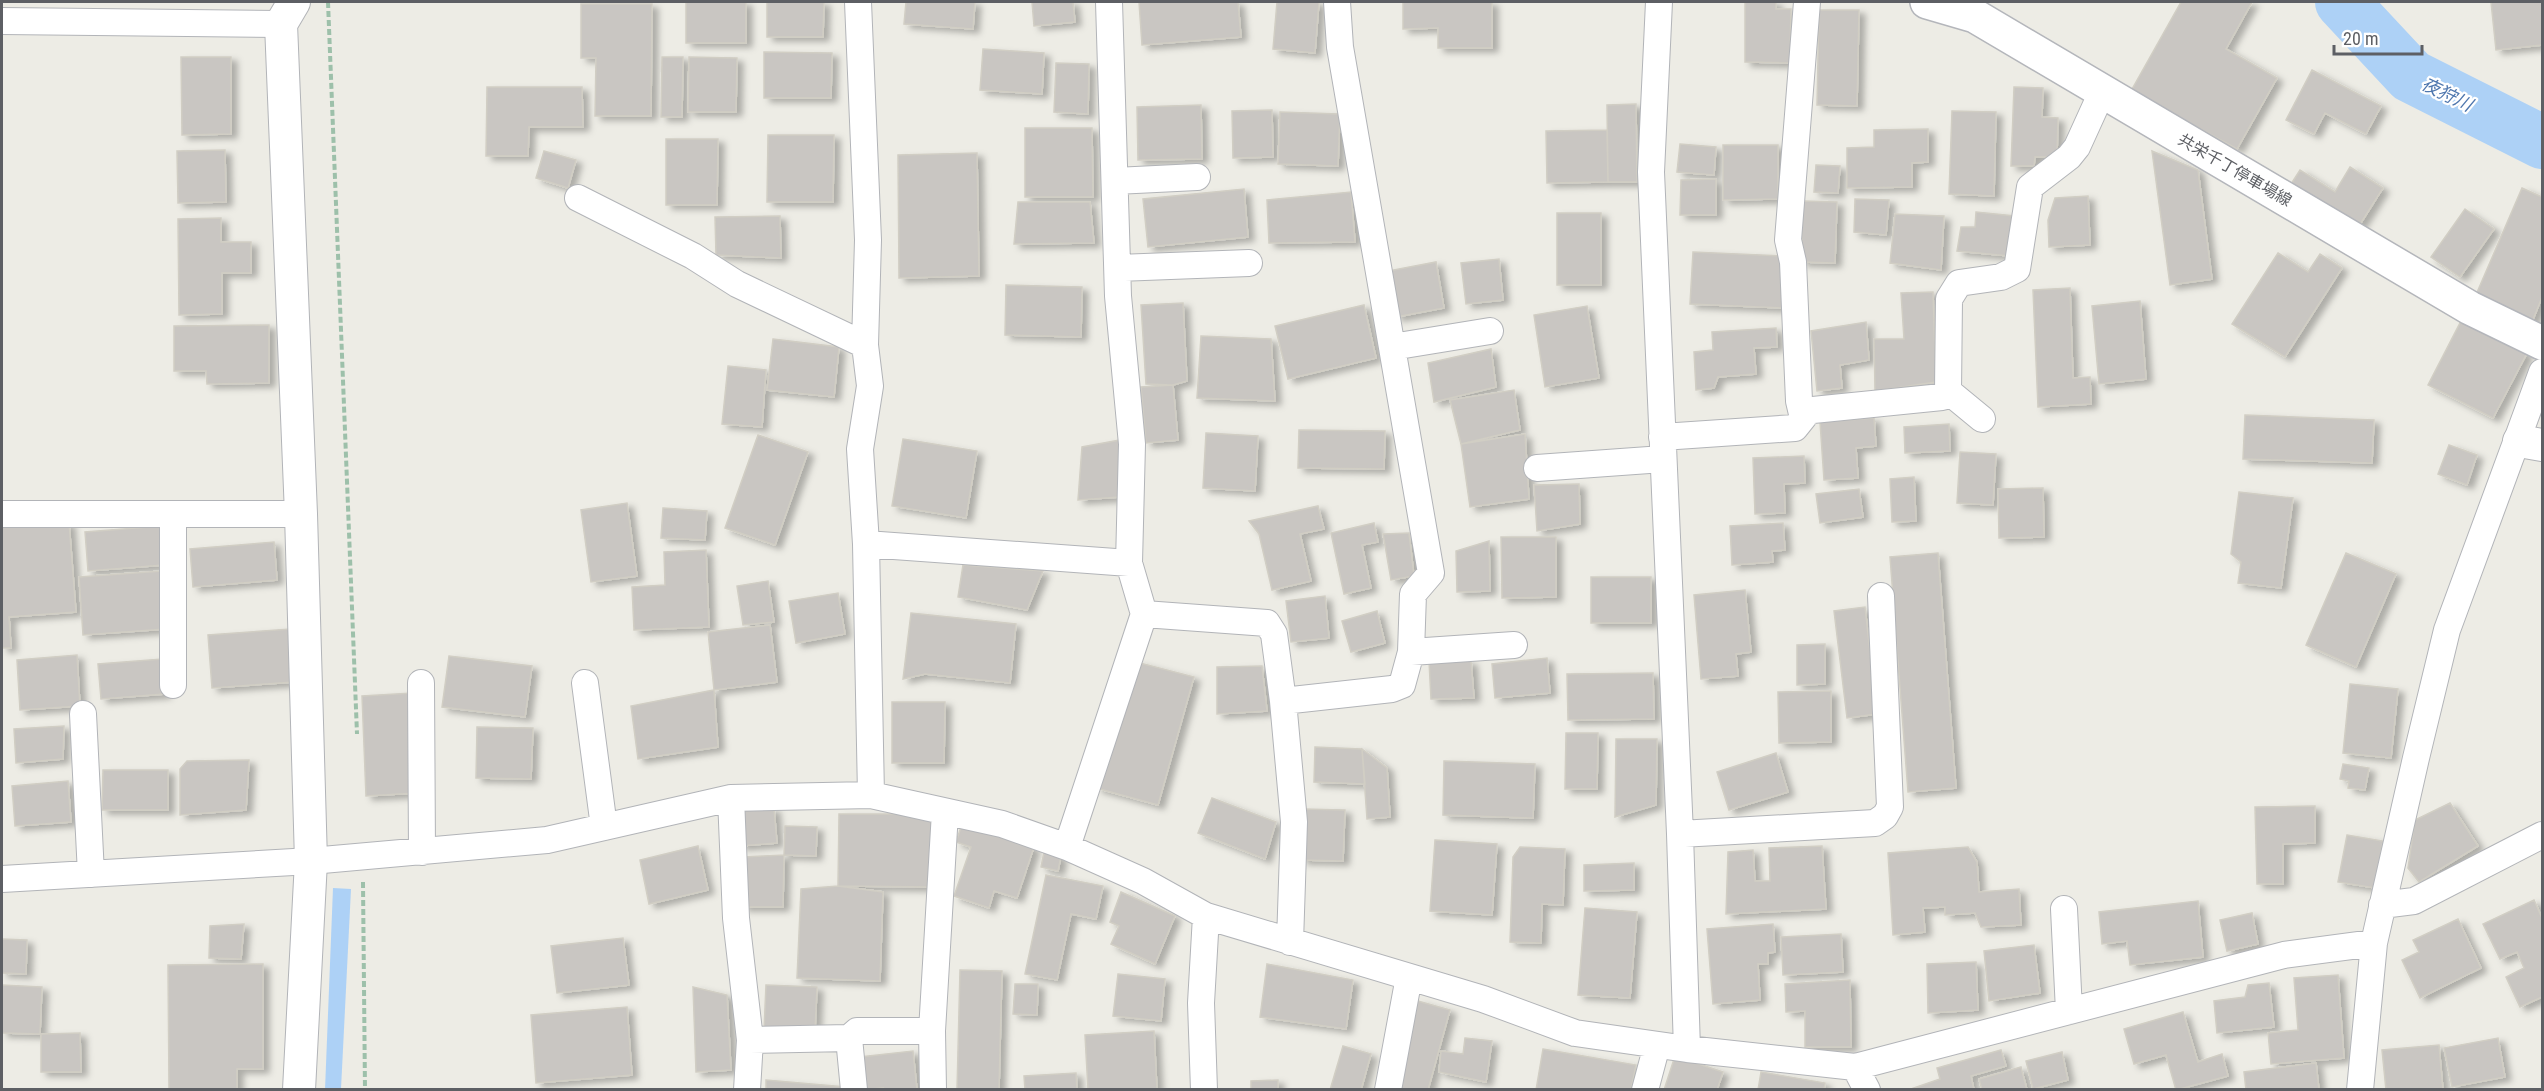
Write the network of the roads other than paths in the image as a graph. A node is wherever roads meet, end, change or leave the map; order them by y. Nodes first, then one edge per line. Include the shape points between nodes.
1 (858, 2) edge
2 (1109, 2) edge
3 (1337, 2) edge
4 (1659, 2) edge
5 (1807, 2) edge
6 (1927, 2) edge
7 (287, 13) edge
8 (2, 21) edge
9 (2102, 92) junction
10 (1197, 177) dead end
11 (1115, 181) junction
12 (578, 198) dead end
13 (1249, 262) dead end
14 (1118, 268) junction
15 (1490, 331) dead end
16 (2542, 343) edge
17 (865, 345) junction
18 (1392, 347) junction
19 (2542, 372) edge
20 (1948, 391) junction
21 (1803, 418) junction
22 (1982, 419) dead end
23 (2531, 443) edge
24 (1663, 448) junction
25 (1537, 468) dead end
26 (2, 514) edge
27 (173, 514) junction
28 (301, 514) junction
29 (866, 544) junction
30 (1129, 563) junction
31 (1881, 596) dead end
32 (1144, 614) junction
33 (1514, 645) dead end
34 (1411, 652) junction
35 (421, 682) dead end
36 (585, 683) dead end
37 (173, 685) dead end
38 (1283, 700) junction
39 (83, 714) dead end
40 (871, 795) junction
41 (731, 798) junction
42 (945, 812) junction
43 (604, 826) junction
44 (1680, 834) junction
45 (2542, 835) edge
46 (1066, 847) junction
47 (422, 852) junction
48 (311, 861) junction
49 (91, 874) junction
50 (2, 879) edge
51 (2382, 905) junction
52 (2064, 909) dead end
53 (1206, 916) junction
54 (1290, 942) junction
55 (2374, 943) junction
56 (1409, 977) junction
57 (2069, 1011) junction
58 (932, 1031) junction
59 (849, 1038) junction
60 (750, 1040) junction
61 (1657, 1045) junction
62 (1687, 1049) junction
63 (1855, 1067) junction
64 (299, 1089) edge
65 (747, 1089) edge
66 (854, 1089) edge
67 (933, 1089) edge
68 (1204, 1089) edge
69 (1388, 1089) edge
70 (1645, 1089) edge
71 (1867, 1089) edge
72 (2360, 1089) edge

1 - 17 street via 868,240
2 - 11 street
3 - 18 street via 1340,47
4 - 24 street via 1651,172
5 - 21 street via 1788,240 1793,262
6 - 9 main road, 共栄千丁停車場線 via 1975,16
7 - 8 street
7 - 28 street
9 - 16 main road, 共栄千丁停車場線 via 2470,308
9 - 20 street via 2077,147 2030,187 2017,269 2001,277 1959,283 1949,299
10 - 11 street
11 - 14 street
12 - 17 street via 693,256 737,284
13 - 14 street
14 - 30 street via 1132,444
15 - 18 street
17 - 29 street via 870,386 860,449
18 - 34 street via 1431,573 1413,594
19 - 23 street
20 - 21 street via 1942,397 1812,410
20 - 22 street
21 - 24 street via 1795,428
23 - 51 street via 2447,630
24 - 25 street
24 - 44 street
26 - 27 street
27 - 28 street
27 - 37 street
28 - 48 street
29 - 30 street
29 - 40 street
30 - 32 street
31 - 44 street via 1890,807 1885,816 1875,823
32 - 38 street via 1267,622 1274,634
32 - 46 street
33 - 34 street
34 - 38 street via 1402,685 1392,689
35 - 47 street
36 - 43 street
38 - 54 street via 1294,822
39 - 49 street
40 - 41 street
40 - 42 street
41 - 43 street
41 - 60 street via 736,918
42 - 46 street via 1002,824
42 - 58 street
43 - 47 street via 547,840
44 - 62 street
45 - 51 street via 2414,901
46 - 53 street via 1143,881
47 - 48 street
48 - 49 street
48 - 64 street
49 - 50 street
51 - 55 street
52 - 57 street
53 - 54 street
53 - 68 street via 1201,1003
54 - 56 street
55 - 57 street via 2284,956
55 - 72 street
56 - 61 street via 1575,1033
56 - 69 street
57 - 63 street
58 - 59 street via 856,1031
58 - 67 street
59 - 60 street
59 - 66 street
60 - 65 street
61 - 62 street
61 - 70 street
62 - 63 street
63 - 71 street

